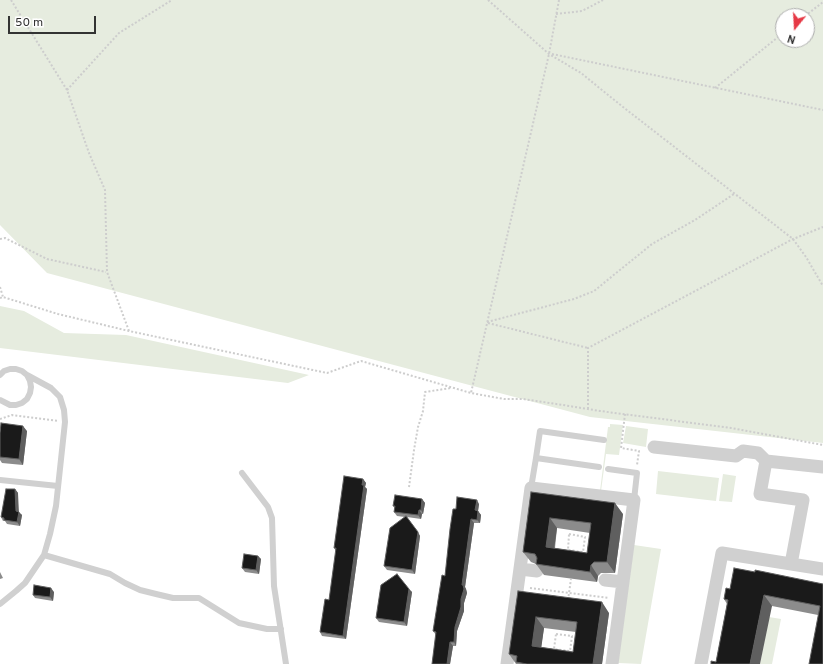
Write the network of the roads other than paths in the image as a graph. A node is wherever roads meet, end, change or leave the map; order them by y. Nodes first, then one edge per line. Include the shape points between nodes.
1 (0, 368) edge
2 (10, 369) junction
3 (0, 375) edge
4 (27, 375) junction
5 (0, 400) edge
6 (604, 440) dead end
7 (654, 447) dead end
8 (536, 458) junction
9 (766, 461) junction
10 (599, 467) dead end
11 (823, 467) edge
12 (608, 469) dead end
13 (242, 473) dead end
14 (0, 480) edge
15 (58, 486) junction
16 (530, 488) junction
17 (634, 500) junction
18 (44, 555) junction
19 (791, 564) junction
20 (520, 569) junction
21 (823, 569) edge
22 (538, 571) edge
23 (606, 580) dead end
24 (623, 582) junction
25 (0, 604) edge
26 (281, 629) junction
27 (286, 664) edge
28 (507, 664) edge
29 (612, 664) edge
30 (701, 664) edge

1 - 2 lane
2 - 3 lane
2 - 4 lane via 22,371
4 - 5 lane via 31,387 27,399 16,405
4 - 15 lane via 52,388 60,397 64,410
6 - 8 lane via 540,431
7 - 9 street via 736,456 743,451 758,453
8 - 10 lane
8 - 16 lane
9 - 11 street
9 - 19 street via 760,494 803,500
12 - 17 lane via 637,472
13 - 26 lane via 268,507 272,518 274,586
14 - 15 lane
15 - 18 lane via 56,506
16 - 17 street
16 - 20 street
17 - 24 street
18 - 25 lane via 25,582
18 - 26 lane via 110,574 140,590 173,598 199,598 239,623
19 - 21 street
19 - 30 street via 722,553
20 - 22 street
20 - 28 street
23 - 24 street
24 - 29 street
26 - 27 lane

